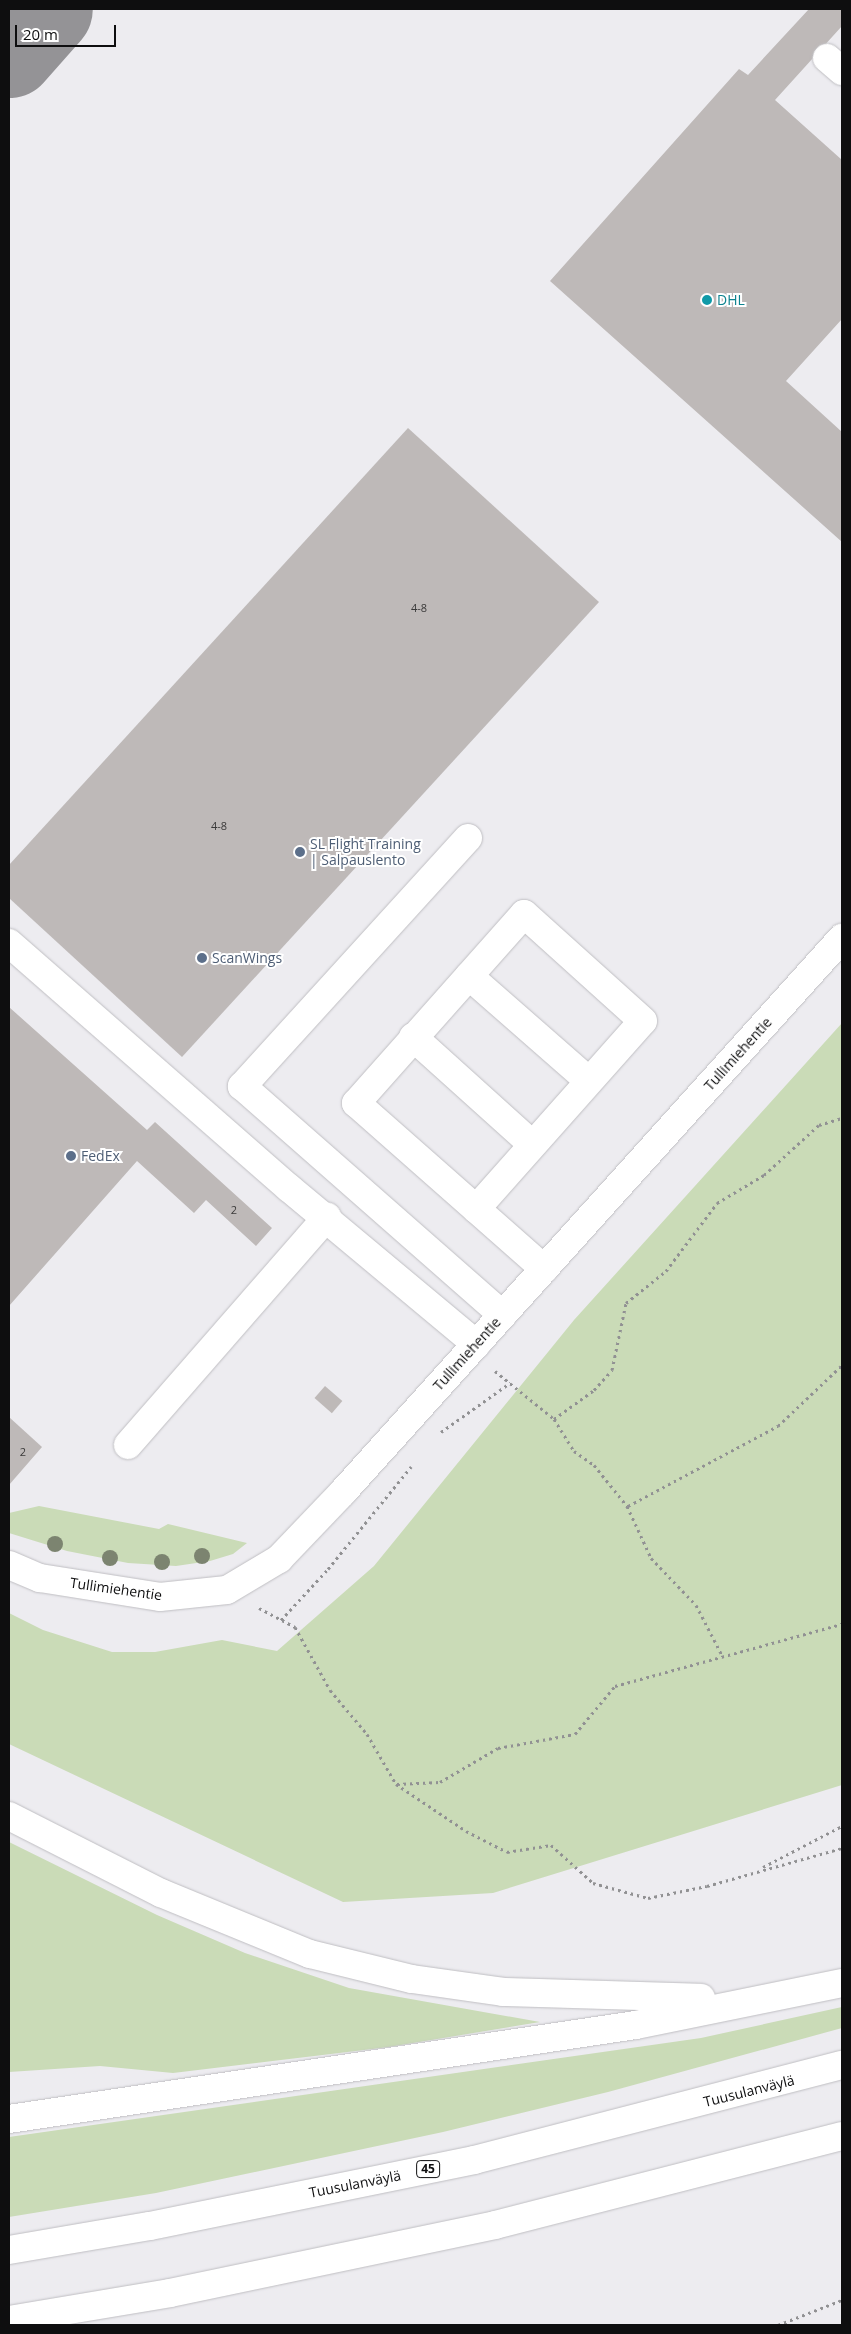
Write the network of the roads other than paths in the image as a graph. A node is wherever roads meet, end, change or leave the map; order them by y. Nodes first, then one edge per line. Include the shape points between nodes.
1 (468, 838) dead end
2 (842, 938) edge
3 (9, 943) edge
4 (468, 976) junction
5 (413, 1037) junction
6 (589, 1081) junction
7 (532, 1144) junction
8 (476, 1209) junction
9 (327, 1217) junction
10 (544, 1269) junction
11 (503, 1314) junction
12 (476, 1344) junction
13 (128, 1445) dead end
14 (9, 1565) edge
15 (9, 1816) edge
16 (842, 1982) edge
17 (807, 1990) junction
18 (842, 2065) edge
19 (9, 2119) edge
20 (842, 2136) edge
21 (9, 2250) edge
22 (170, 2293) junction
23 (9, 2320) edge
24 (78, 2325) edge

1 - 11 main road via 242,1086
2 - 10 main road, Tullimiehentie
3 - 9 main road via 289,1188
4 - 5 main road
4 - 6 main road
4 - 6 main road via 524,914 643,1021
5 - 7 main road
5 - 8 main road via 356,1103
6 - 7 main road
7 - 8 main road
8 - 10 main road
9 - 12 main road
9 - 13 main road
10 - 11 main road, Tullimiehentie
11 - 12 main road, Tullimiehentie
12 - 14 main road, Tullimiehentie via 279,1559 227,1590 160,1597 40,1578
15 - 17 main road via 161,1893 302,1950 412,1979 503,1992 677,2000
16 - 17 main road
17 - 19 main road via 636,2025
18 - 21 main road, Tuusulanväylä / 45 via 474,2160 150,2226
20 - 22 main road via 496,2225
22 - 23 main road
22 - 24 main road

